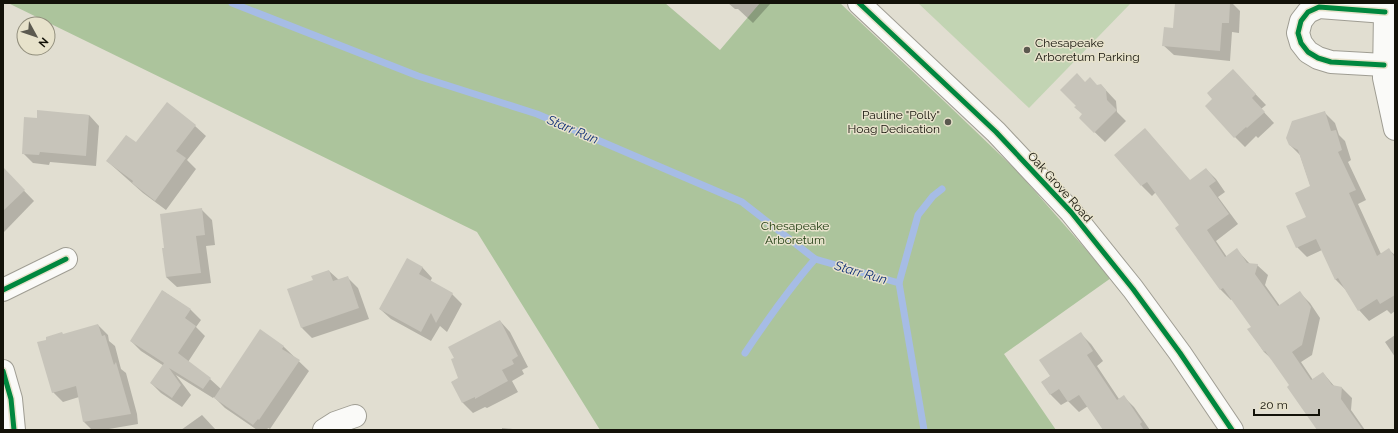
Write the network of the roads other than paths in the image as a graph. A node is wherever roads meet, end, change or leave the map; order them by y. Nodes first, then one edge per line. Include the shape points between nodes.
1 (859, 3) edge
2 (1386, 7) edge
3 (1384, 65) junction
4 (1395, 129) edge
5 (66, 258) dead end
6 (3, 290) edge
7 (3, 371) edge
8 (355, 416) dead end
9 (14, 430) edge
10 (324, 430) edge
11 (1232, 430) edge

1 - 11 street, Oak Grove Road via 996,132 1071,212 1133,289
2 - 3 street
2 - 3 street via 1318,7 1308,12 1301,21 1298,33 1301,43 1308,52 1318,58 1330,62
3 - 4 street via 1384,78
5 - 6 street
7 - 9 street via 11,399
8 - 10 street

